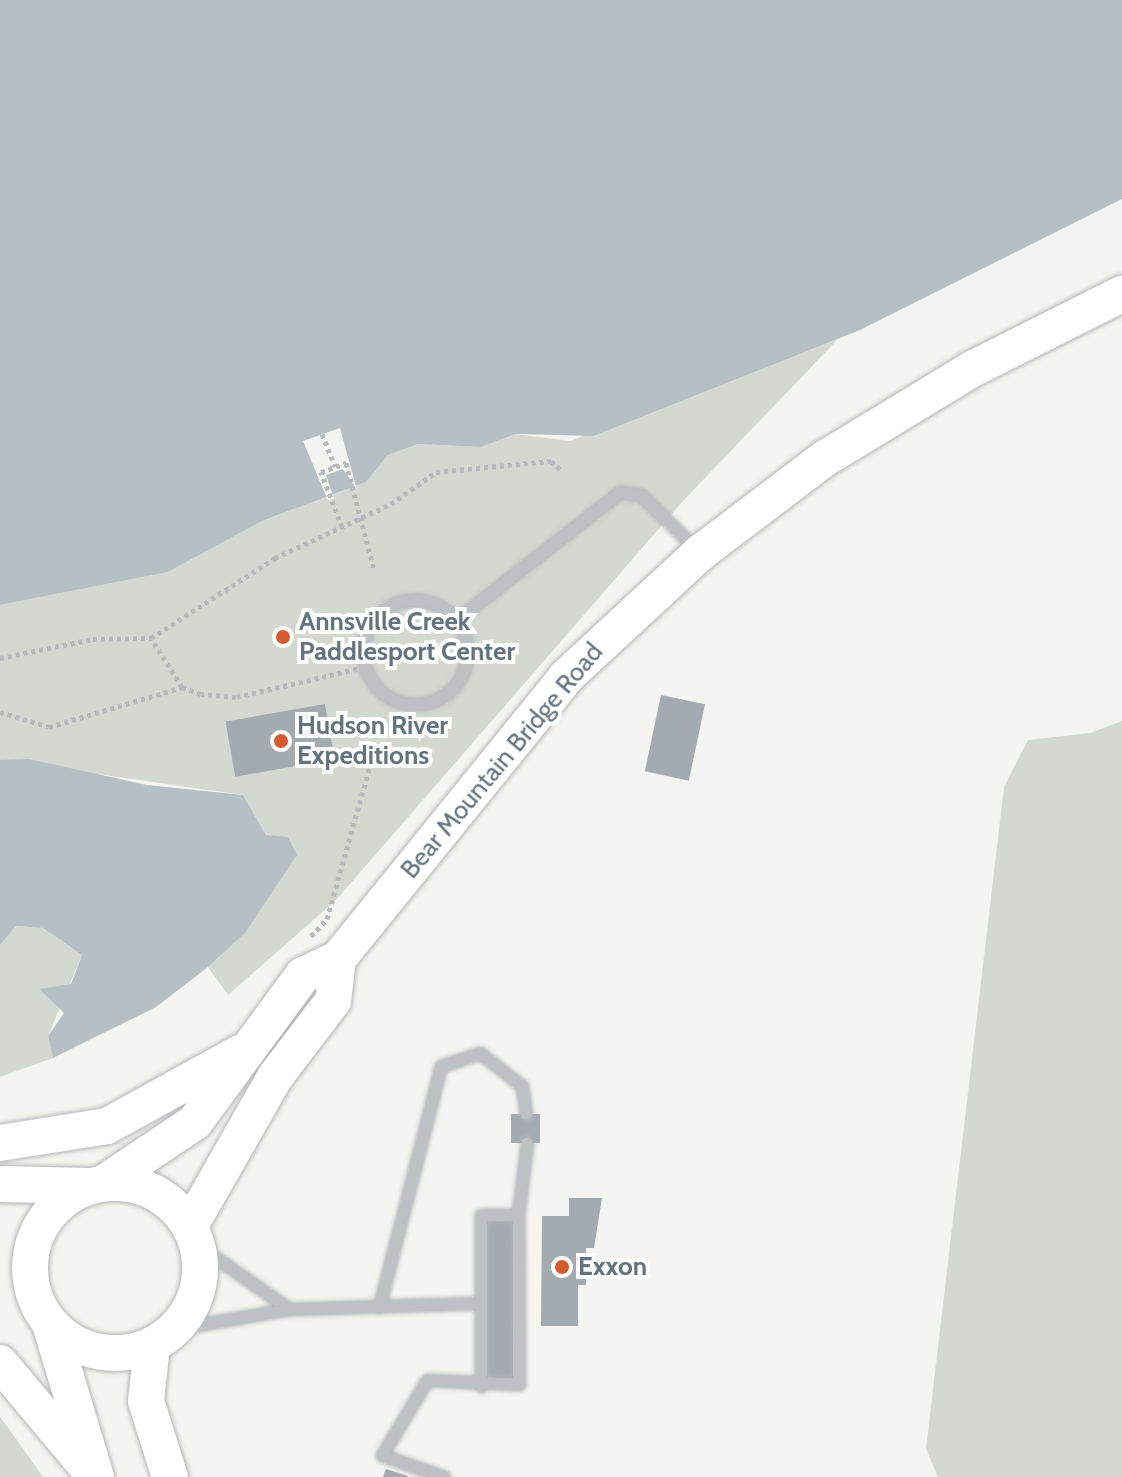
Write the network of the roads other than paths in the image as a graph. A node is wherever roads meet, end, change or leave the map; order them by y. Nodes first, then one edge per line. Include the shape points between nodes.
1 (1122, 294) edge
2 (700, 553) junction
3 (456, 620) junction
4 (338, 959) junction
5 (242, 1052) junction
6 (526, 1114) dead end
7 (0, 1143) edge
8 (527, 1143) dead end
9 (0, 1184) edge
10 (98, 1184) junction
11 (518, 1215) junction
12 (194, 1236) junction
13 (0, 1268) edge
14 (481, 1303) junction
15 (379, 1307) junction
16 (289, 1309) junction
17 (43, 1316) junction
18 (163, 1337) junction
19 (0, 1363) edge
20 (481, 1386) junction
21 (95, 1477) edge
22 (170, 1477) edge
23 (444, 1477) edge

1 - 2 highway, Bear Mountain Bridge Road via 972,369 824,459
2 - 3 lane via 641,495 620,492
2 - 4 highway, Bear Mountain Bridge Road via 566,677
3 - 3 lane via 465,667 431,702 398,702 365,667 367,632 391,606 426,602
4 - 5 highway, Bear Mountain Bridge Road via 303,975
4 - 12 highway via 333,1001 275,1077
5 - 7 highway via 107,1126
5 - 10 highway, Bear Mountain Bridge Road via 195,1122
6 - 15 lane via 522,1086 480,1053 441,1066
8 - 11 lane
9 - 10 highway
10 - 12 highway via 148,1187
10 - 17 highway via 43,1221 32,1248
11 - 14 lane via 481,1215
11 - 20 lane via 519,1384
12 - 16 lane
12 - 18 highway via 199,1283
13 - 17 highway
14 - 15 lane
14 - 20 lane
15 - 16 lane
16 - 18 lane
17 - 18 highway via 99,1352
17 - 21 highway
18 - 22 highway via 146,1401
19 - 21 highway
20 - 23 lane via 427,1380 382,1455

